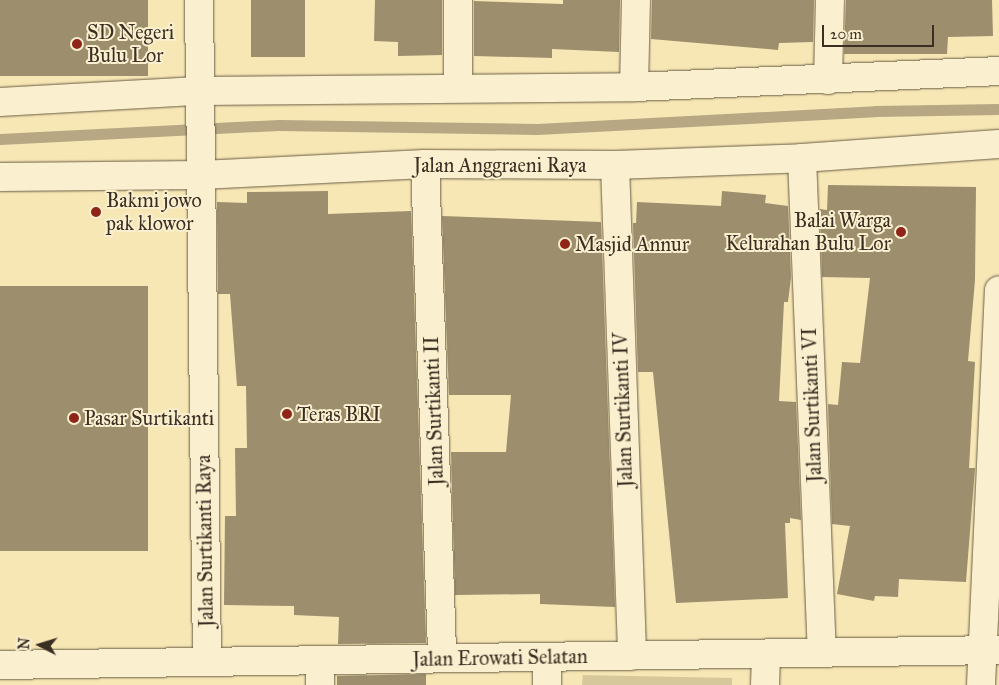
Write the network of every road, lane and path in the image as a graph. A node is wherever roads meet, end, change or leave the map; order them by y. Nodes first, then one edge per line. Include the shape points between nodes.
1 (199, 0) edge
2 (458, 0) edge
3 (636, 0) edge
4 (830, 0) edge
5 (999, 71) edge
6 (828, 80) junction
7 (458, 87) junction
8 (634, 87) junction
9 (199, 97) junction
10 (0, 102) edge
11 (999, 144) edge
12 (802, 158) junction
13 (425, 164) junction
14 (615, 165) junction
15 (201, 168) junction
16 (0, 177) edge
17 (999, 290) edge
18 (991, 651) edge
19 (822, 653) junction
20 (766, 654) junction
21 (632, 656) junction
22 (547, 657) junction
23 (442, 658) junction
24 (207, 662) junction
25 (0, 665) edge
26 (320, 673) edge
27 (67, 674) edge
28 (547, 685) edge
29 (765, 685) edge
30 (981, 685) edge

1 - 9 street, Jalan Surtikanti Raya
2 - 7 street
3 - 8 street
4 - 6 street
5 - 6 street
6 - 8 street
7 - 8 street
7 - 9 street
9 - 10 street
9 - 15 street, Jalan Surtikanti Raya
11 - 12 street, Jalan Anggraeni Raya
12 - 14 street, Jalan Anggraeni Raya
12 - 19 street, Jalan Surtikanti VI
13 - 14 street, Jalan Anggraeni Raya
13 - 15 street, Jalan Anggraeni Raya
13 - 23 street, Jalan Surtikanti II
14 - 21 street, Jalan Surtikanti IV
15 - 16 street, Jalan Anggraeni Raya
15 - 24 street, Jalan Surtikanti Raya
17 - 18 street
18 - 19 street, Jalan Erowati Selatan
18 - 30 street
19 - 20 street, Jalan Erowati Selatan
20 - 21 street, Jalan Erowati Selatan
20 - 29 street
21 - 22 street, Jalan Erowati Selatan
22 - 23 street, Jalan Erowati Selatan
22 - 28 street
23 - 26 street, Jalan Erowati Selatan
24 - 26 street, Jalan Erowati Selatan
24 - 27 street, Jalan Erowati Selatan
25 - 27 street, Jalan Erowati Selatan

